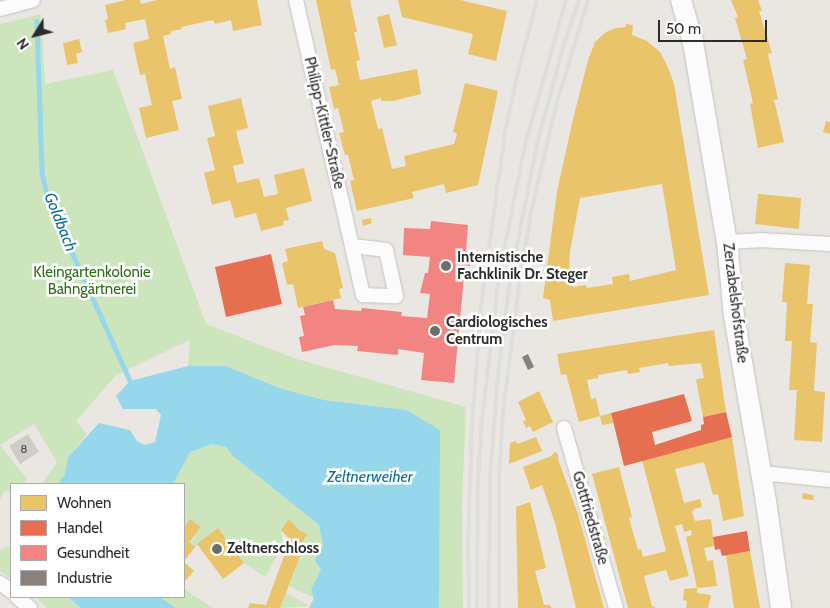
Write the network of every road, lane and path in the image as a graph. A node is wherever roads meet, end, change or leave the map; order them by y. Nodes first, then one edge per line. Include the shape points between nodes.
1 (296, 0) edge
2 (681, 0) edge
3 (27, 2) edge
4 (0, 9) edge
5 (727, 242) junction
6 (830, 244) edge
7 (352, 246) dead end
8 (564, 428) dead end
9 (762, 473) junction
10 (830, 480) edge
11 (19, 598) edge
12 (30, 608) edge
13 (616, 608) edge
14 (781, 608) edge

1 - 7 street, Philipp-Kittler-Straße
2 - 5 street, Zerzabelshofstraße via 693,42
3 - 4 street
5 - 6 street via 760,240
5 - 9 street, Zerzabelshofstraße via 734,316
8 - 13 street, Gottfriedstraße
9 - 10 street
9 - 14 street, Zerzabelshofstraße
11 - 12 street

